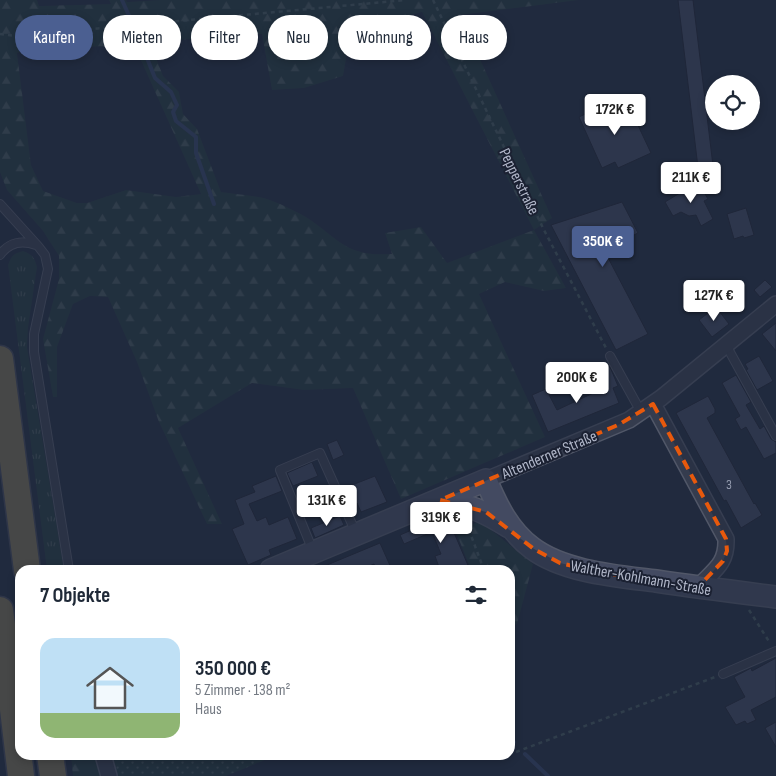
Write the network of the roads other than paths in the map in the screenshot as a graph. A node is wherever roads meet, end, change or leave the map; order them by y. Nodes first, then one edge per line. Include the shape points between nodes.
1 (0, 204) edge
2 (38, 246) junction
3 (0, 255) edge
4 (776, 304) edge
5 (726, 345) junction
6 (610, 356) road end
7 (0, 359) edge
8 (647, 408) junction
9 (776, 436) edge
10 (486, 480) junction
11 (449, 502) junction
12 (510, 528) junction
13 (357, 534) junction
14 (314, 552) junction
15 (26, 565) edge
16 (68, 565) edge
17 (284, 565) edge
18 (698, 587) junction
19 (776, 597) edge
20 (0, 610) edge
21 (775, 651) edge
22 (723, 674) road end
23 (15, 681) edge
24 (6, 692) edge
25 (15, 742) edge
26 (18, 760) edge
27 (51, 760) edge
28 (104, 760) edge
29 (21, 776) edge
30 (53, 776) edge
31 (109, 776) edge

1 - 2 lane
2 - 3 lane via 19,242
2 - 16 lane via 48,269 34,334 34,352
4 - 5 street, Altenderner Straße
5 - 8 street, Altenderner Straße
5 - 9 lane
6 - 8 lane
7 - 15 highway
8 - 10 street, Altenderner Straße via 618,425
8 - 18 street via 726,539 723,561
10 - 11 main road, Altenderner Straße
10 - 12 main road, Walther-Kohlmann-Straße
11 - 12 main road via 486,512
11 - 13 main road, Altenderner Straße
12 - 18 main road, Walther-Kohlmann-Straße via 534,549 560,563
13 - 14 main road, Altenderner Straße
13 - 14 lane via 320,453 280,470
14 - 17 main road, Altenderner Straße
18 - 19 main road, Walther-Kohlmann-Straße
20 - 24 highway, bridge
21 - 22 lane
23 - 24 main road
24 - 25 highway
26 - 29 highway
27 - 30 highway
28 - 31 street

